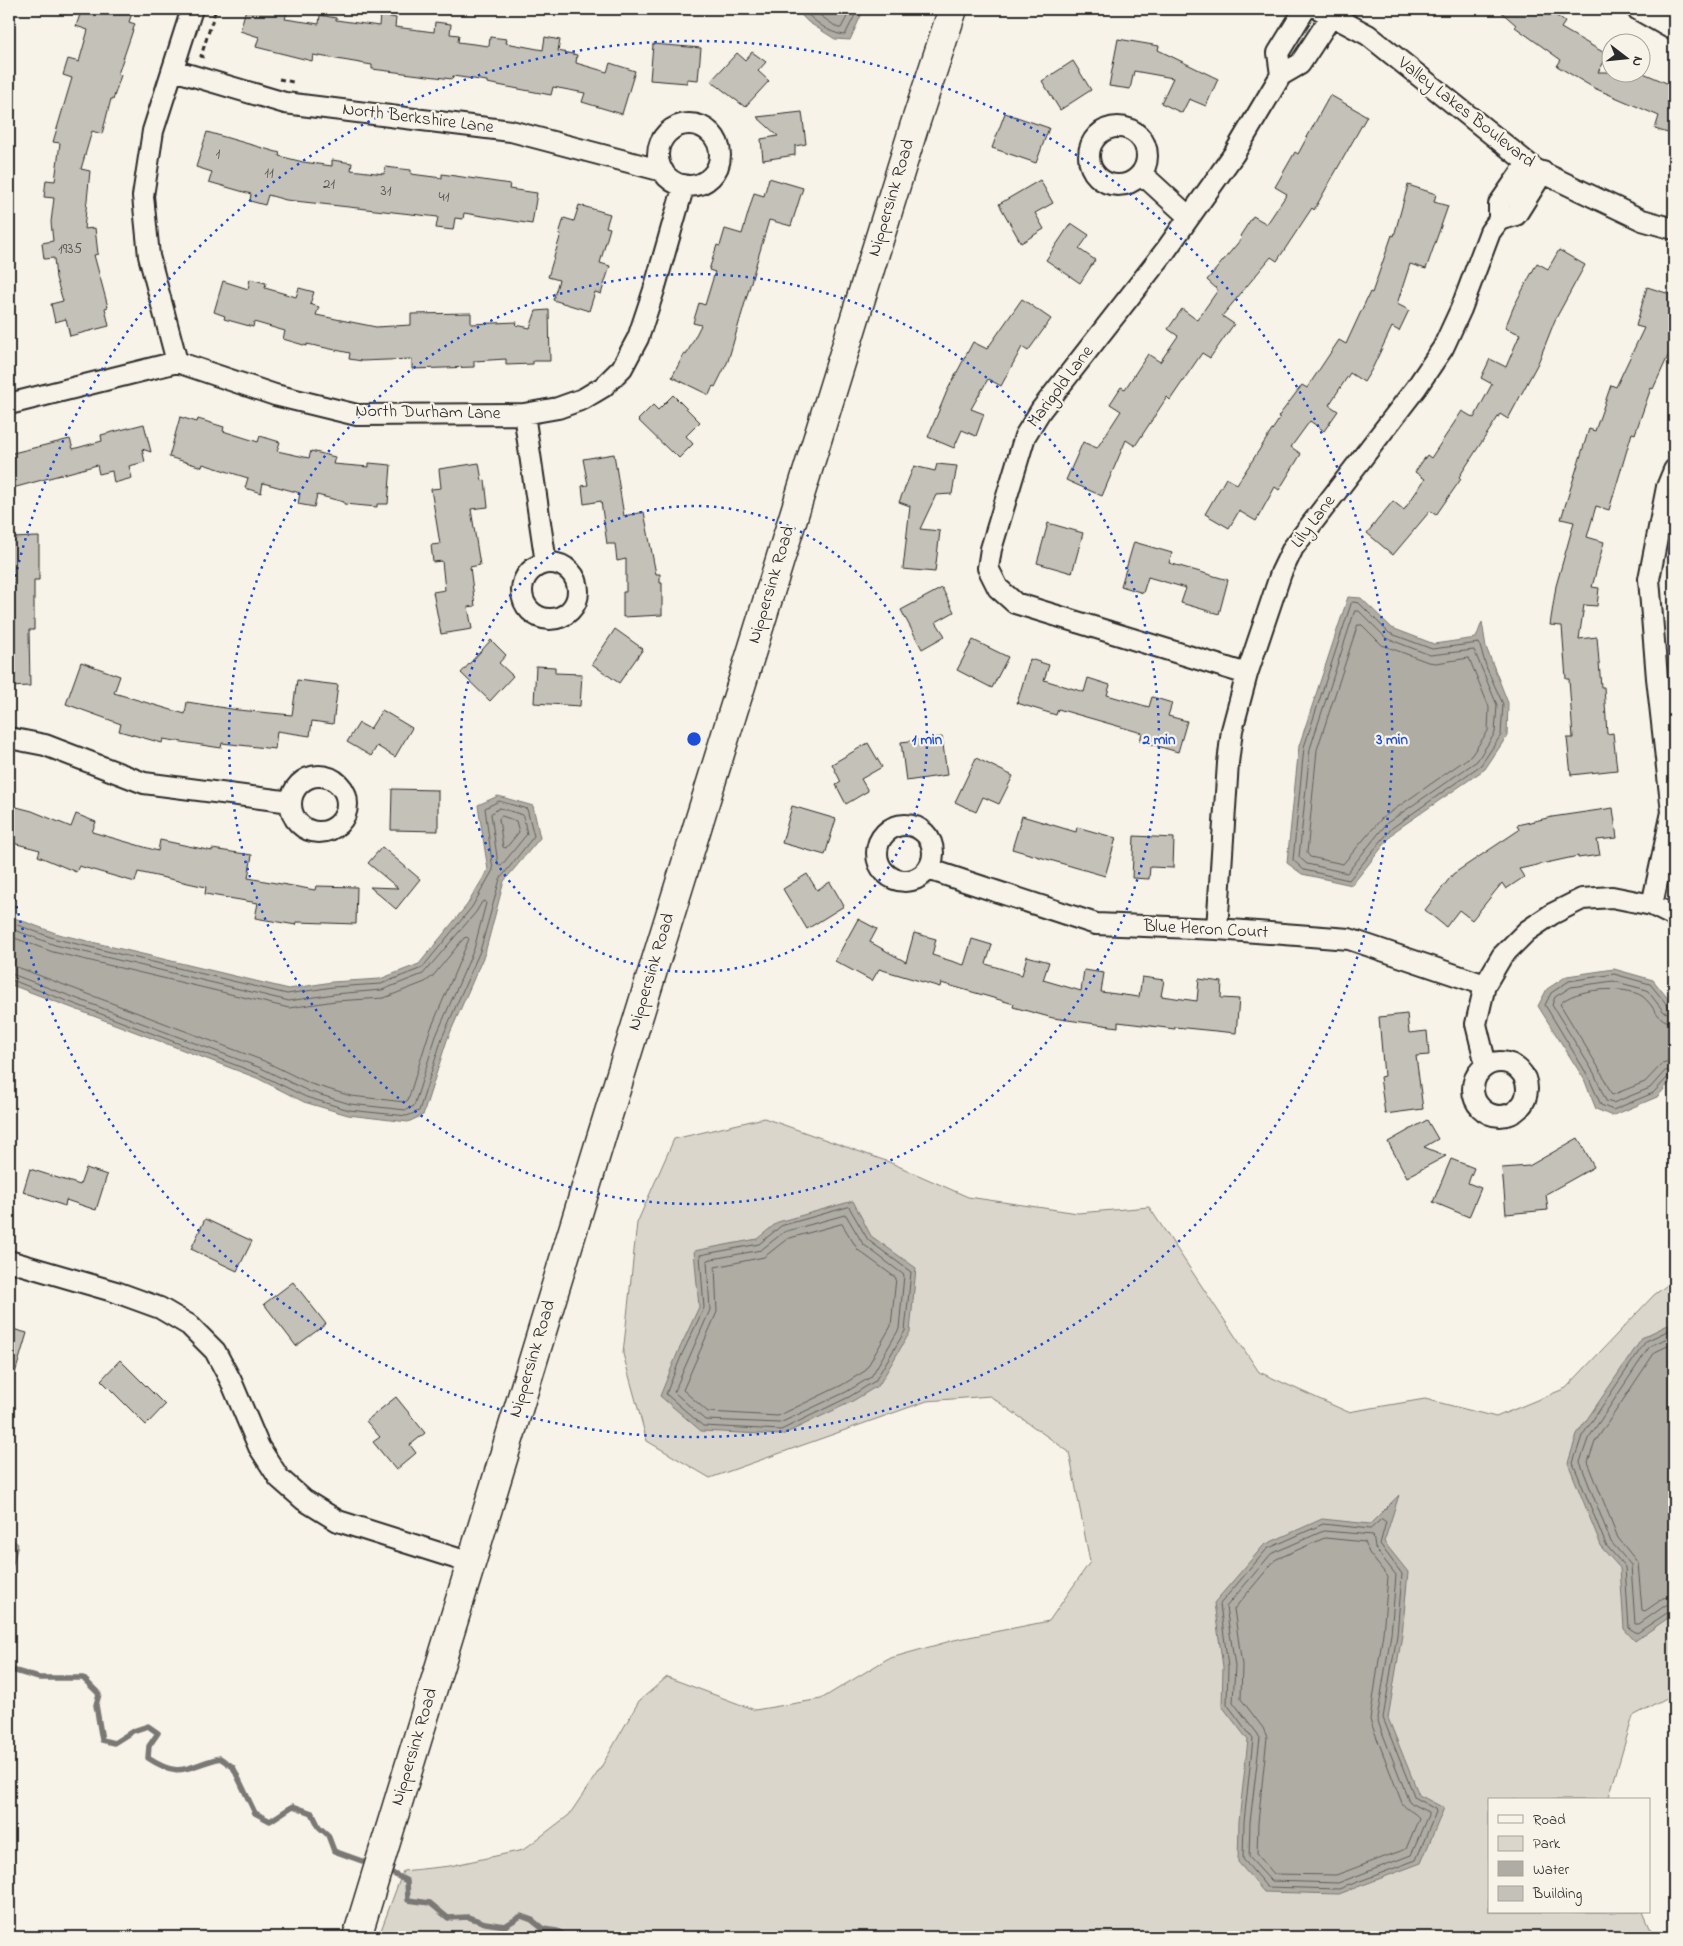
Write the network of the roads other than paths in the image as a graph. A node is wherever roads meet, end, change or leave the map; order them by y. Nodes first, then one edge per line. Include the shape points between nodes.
1 (192, 9) edge
2 (953, 9) edge
3 (1305, 9) edge
4 (1637, 9) edge
5 (1329, 11) edge
6 (1674, 30) edge
7 (173, 70) junction
8 (1281, 75) junction
9 (1535, 168) junction
10 (663, 171) junction
11 (1142, 174) dead end
12 (684, 185) junction
13 (1189, 217) junction
14 (1674, 229) edge
15 (177, 362) junction
16 (9, 404) edge
17 (524, 414) junction
18 (1674, 470) edge
19 (546, 563) dead end
20 (1248, 674) junction
21 (9, 738) edge
22 (291, 802) dead end
23 (928, 869) dead end
24 (1652, 904) junction
25 (1674, 916) edge
26 (1217, 929) junction
27 (1485, 985) junction
28 (1486, 1066) dead end
29 (9, 1261) edge
30 (471, 1563) junction
31 (357, 1937) edge

1 - 7 street
2 - 30 street, Nippersink Road
3 - 8 street via 1278,53
4 - 6 street
5 - 8 street via 1300,64
5 - 9 street, Valley Lakes Boulevard via 1368,35
7 - 10 street, North Berkshire Lane via 285,103 511,131
7 - 15 street via 153,131 143,196 149,256
8 - 13 street, Marigold Lane via 1234,154
9 - 14 street, Valley Lakes Boulevard via 1642,220
9 - 20 street, Lily Lane via 1516,215 1499,220 1490,232 1443,348 1294,548 1281,573
10 - 12 street via 669,179
10 - 12 street via 658,153 665,134 673,128 692,124 710,132 719,149 716,170 700,184
11 - 13 street
12 - 17 street, North Durham Lane via 638,338 622,368 603,387 583,399 558,408
13 - 20 street, Marigold Lane via 1041,410 1025,436 991,548 988,568 998,588 1015,602
15 - 16 street
15 - 17 street, North Durham Lane via 275,395 356,415
17 - 19 street
18 - 24 street via 1667,486 1649,580 1672,812
20 - 26 street, Lily Lane via 1232,730
21 - 22 street via 45,745 144,783
23 - 26 street, Blue Heron Court via 1096,924
24 - 25 street
24 - 27 street via 1612,897 1582,899 1552,914 1527,932 1502,956
26 - 27 street, Blue Heron Court via 1349,939
27 - 28 street via 1476,1024
29 - 30 street via 116,1292 160,1308 189,1325 215,1351 259,1447 274,1470 304,1500 338,1521
30 - 31 street, Nippersink Road

